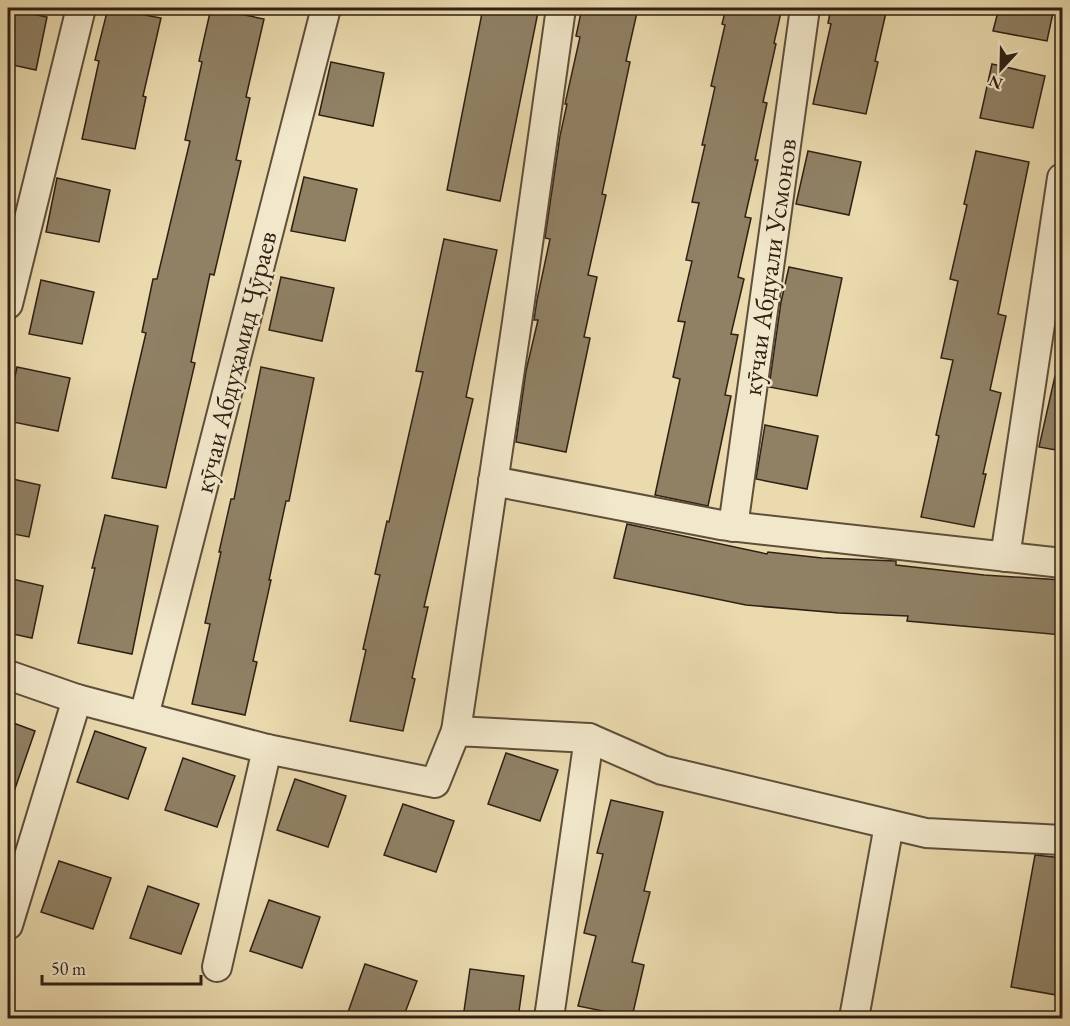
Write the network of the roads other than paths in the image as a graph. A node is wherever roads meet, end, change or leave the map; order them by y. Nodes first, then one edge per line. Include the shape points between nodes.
1 (81, 8) edge
2 (326, 8) edge
3 (561, 8) edge
4 (805, 8) edge
5 (1062, 178) edge
6 (8, 304) edge
7 (494, 481) junction
8 (733, 527) junction
9 (1005, 557) junction
10 (1062, 563) edge
11 (8, 675) edge
12 (77, 699) junction
13 (144, 716) junction
14 (456, 731) junction
15 (589, 738) junction
16 (267, 749) junction
17 (889, 825) junction
18 (1062, 840) edge
19 (8, 925) edge
20 (217, 967) dead end
21 (549, 1018) edge
22 (854, 1018) edge

1 - 6 street
2 - 13 street, кӯчаи Абдуҳамид Ҷӯраев
3 - 7 street
4 - 8 street, кӯчаи Абдуали Усмонов
5 - 9 street
7 - 8 street
7 - 14 street
8 - 9 street
9 - 10 street
11 - 12 street
12 - 13 street
12 - 19 street
13 - 16 street
14 - 15 street
14 - 16 street via 435,783
15 - 17 street via 662,770
15 - 21 street
16 - 20 street
17 - 18 street via 926,834
17 - 22 street

